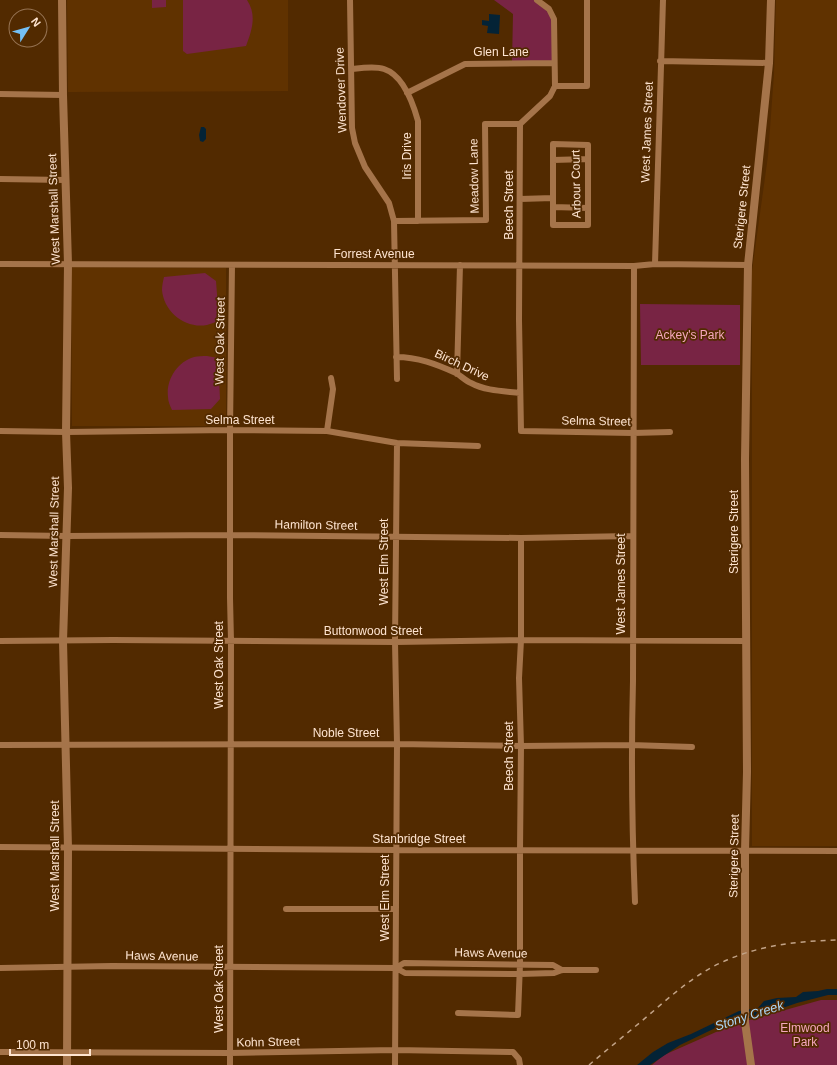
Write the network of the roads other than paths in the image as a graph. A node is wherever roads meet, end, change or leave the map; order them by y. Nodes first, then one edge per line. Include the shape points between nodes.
1 (62, 0) edge
2 (350, 0) edge
3 (537, 0) edge
4 (587, 0) edge
5 (663, 0) edge
6 (771, 0) edge
7 (660, 61) junction
8 (554, 63) junction
9 (769, 63) junction
10 (352, 69) junction
11 (555, 86) junction
12 (407, 93) junction
13 (0, 94) edge
14 (63, 94) junction
15 (520, 124) junction
16 (588, 159) junction
17 (553, 160) junction
18 (0, 179) edge
19 (65, 180) junction
20 (553, 198) junction
21 (520, 199) junction
22 (553, 207) junction
23 (588, 208) junction
24 (394, 221) junction
25 (418, 221) junction
26 (0, 264) edge
27 (68, 264) junction
28 (654, 264) junction
29 (232, 265) junction
30 (395, 265) junction
31 (460, 265) junction
32 (520, 266) junction
33 (634, 266) junction
34 (748, 266) junction
35 (396, 357) junction
36 (457, 374) junction
37 (331, 378) dead end
38 (397, 379) dead end
39 (520, 393) junction
40 (230, 430) junction
41 (0, 431) edge
42 (327, 431) junction
43 (521, 431) joint
44 (66, 432) junction
45 (670, 432) dead end
46 (633, 433) junction
47 (397, 443) junction
48 (478, 446) dead end
49 (0, 535) edge
50 (231, 535) junction
51 (66, 536) junction
52 (632, 536) junction
53 (396, 537) junction
54 (521, 538) junction
55 (520, 640) junction
56 (0, 641) edge
57 (63, 641) junction
58 (747, 641) junction
59 (231, 642) junction
60 (395, 642) junction
61 (632, 642) junction
62 (397, 744) junction
63 (0, 745) edge
64 (66, 745) junction
65 (231, 745) junction
66 (631, 745) junction
67 (521, 746) junction
68 (692, 747) dead end
69 (0, 846) edge
70 (68, 848) junction
71 (231, 848) junction
72 (396, 850) junction
73 (520, 850) junction
74 (633, 851) junction
75 (745, 851) junction
76 (837, 851) edge
77 (635, 902) dead end
78 (396, 908) junction
79 (286, 909) dead end
80 (454, 964) junction
81 (520, 964) junction
82 (68, 967) junction
83 (0, 968) edge
84 (230, 968) junction
85 (396, 968) junction
86 (562, 970) junction
87 (596, 970) dead end
88 (454, 974) junction
89 (520, 974) junction
90 (458, 1014) dead end
91 (396, 1050) junction
92 (0, 1052) edge
93 (67, 1052) junction
94 (230, 1053) junction
95 (68, 1065) edge
96 (230, 1065) edge
97 (395, 1065) edge
98 (520, 1065) edge
99 (751, 1065) edge

1 - 14 street, West Marshall Street
2 - 10 street, Wendover Drive
3 - 8 street via 549,9 554,19
4 - 11 street via 588,86
5 - 7 street, West James Street
6 - 9 street, Sterigere Street
7 - 9 street
7 - 28 street, West James Street
8 - 11 street
8 - 12 street, Glen Lane via 465,64
9 - 34 street, Sterigere Street
10 - 12 street, Iris Drive via 384,69 402,83
10 - 24 street, Wendover Drive via 352,128 355,143 364,166 389,203
11 - 15 street via 550,96
12 - 25 street, Iris Drive via 418,121
13 - 14 street
14 - 19 street, West Marshall Street
15 - 21 street, Beech Street
15 - 25 street, Meadow Lane via 485,124 486,220
16 - 17 street
16 - 17 street, Arbour Court via 588,145 553,144
16 - 23 street, Arbour Court
17 - 20 street, Arbour Court
18 - 19 street
19 - 27 street, West Marshall Street
20 - 21 street, Arbour Court
20 - 22 street, Arbour Court
21 - 32 street, Beech Street
22 - 23 street
22 - 23 street, Arbour Court via 553,225 588,225
24 - 25 street, Meadow Lane
24 - 30 street, Wendover Drive
26 - 27 street, Forrest Avenue
27 - 29 street, Forrest Avenue
27 - 44 street, West Marshall Street
28 - 33 street, Forrest Avenue
28 - 34 street, Forrest Avenue
29 - 30 street, Forrest Avenue
29 - 40 street, West Oak Street
30 - 31 street, Forrest Avenue
30 - 35 street
31 - 32 street, Forrest Avenue
31 - 36 street
32 - 33 street, Forrest Avenue
32 - 39 street, Beech Street
33 - 46 street, West James Street
34 - 58 street, Sterigere Street via 745,459
35 - 36 street, Birch Drive via 423,360
35 - 38 street
36 - 39 street, Birch Drive via 488,390
37 - 42 street via 333,390
39 - 43 street, Beech Street
40 - 42 street, Selma Street
40 - 44 street, Selma Street
40 - 50 street, West Oak Street
41 - 44 street, Selma Street
42 - 47 street, Selma Street
43 - 46 street, Selma Street
44 - 51 street, West Marshall Street
45 - 46 street, Selma Street
46 - 52 street, West James Street
47 - 48 street, Selma Street
47 - 53 street, West Elm Street
49 - 51 street, Hamilton Street
50 - 51 street, Hamilton Street
50 - 53 street, Hamilton Street
50 - 59 street, West Oak Street
51 - 57 street, West Marshall Street
52 - 54 street, Hamilton Street
52 - 61 street, West James Street
53 - 54 street, Hamilton Street
53 - 60 street, West Elm Street
54 - 55 street, Beech Street
55 - 60 street, Buttonwood Street
55 - 61 street, Buttonwood Street
55 - 67 street, Beech Street
56 - 57 street, Buttonwood Street
57 - 59 street, Buttonwood Street
57 - 64 street, West Marshall Street
58 - 61 street, Buttonwood Street
58 - 75 street, Sterigere Street
59 - 60 street, Buttonwood Street
59 - 65 street, West Oak Street
60 - 62 street, West Elm Street
61 - 66 street, West James Street
62 - 65 street, Noble Street
62 - 67 street, Noble Street
62 - 72 street, West Elm Street
63 - 64 street, Noble Street
64 - 65 street, Noble Street
64 - 70 street, West Marshall Street
65 - 71 street, West Oak Street
66 - 67 street, Noble Street
66 - 68 street, Noble Street
66 - 74 street, West James Street
67 - 73 street, Beech Street
69 - 70 street, Stanbridge Street
70 - 71 street, Stanbridge Street
70 - 82 street, West Marshall Street
71 - 72 street, Stanbridge Street
71 - 84 street, West Oak Street
72 - 73 street, Stanbridge Street
72 - 78 street, West Elm Street
73 - 74 street, Stanbridge Street
73 - 81 street, Beech Street
74 - 75 street, Stanbridge Street
74 - 77 street, West James Street
75 - 76 street, Stanbridge Street
75 - 99 street, Sterigere Street via 745,1022
78 - 79 street
78 - 85 street, West Elm Street
80 - 81 street, Haws Avenue
80 - 85 street, Haws Avenue via 404,963
80 - 88 street
81 - 86 street, Haws Avenue via 553,965
81 - 89 street, Beech Street
82 - 83 street, Haws Avenue
82 - 84 street, Haws Avenue
82 - 93 street, West Marshall Street
84 - 85 street, Haws Avenue
84 - 94 street, West Oak Street
85 - 88 street, Haws Avenue via 404,973
85 - 91 street, West Elm Street
86 - 87 street, Haws Avenue
86 - 89 street, Haws Avenue via 554,973
88 - 89 street, Haws Avenue
89 - 90 street, Beech Street via 518,1015
91 - 94 street, Kohn Street
91 - 97 street, West Elm Street
91 - 98 street, Kohn Street via 513,1052
92 - 93 street, Kohn Street
93 - 94 street, Kohn Street
93 - 95 street, West Marshall Street
94 - 96 street, West Oak Street

